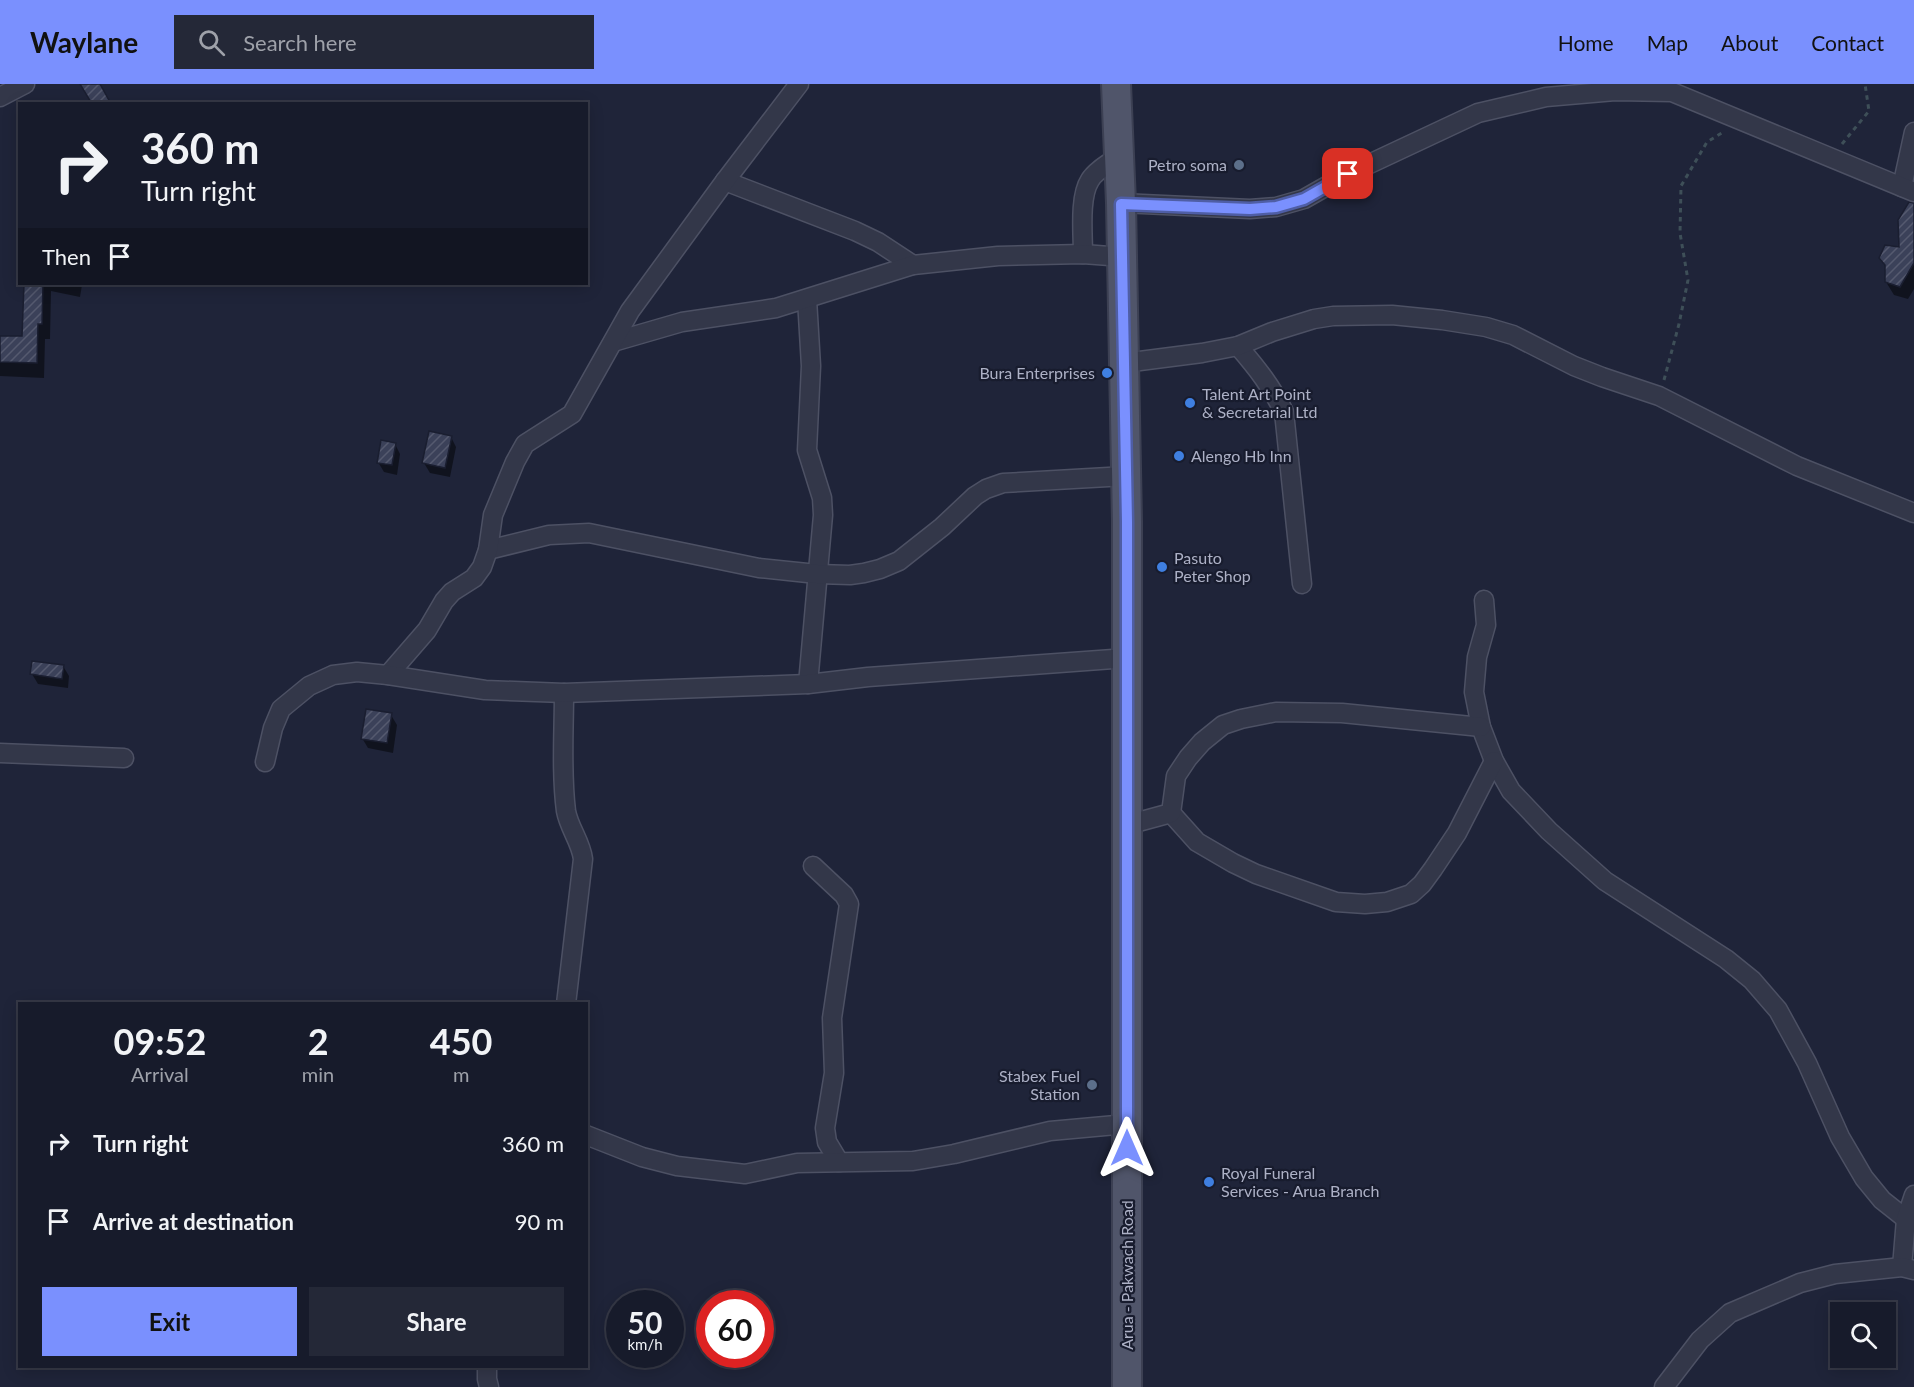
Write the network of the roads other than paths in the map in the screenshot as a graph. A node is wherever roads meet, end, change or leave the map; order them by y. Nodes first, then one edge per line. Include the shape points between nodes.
1 (25, 84) edge
2 (799, 84) edge
3 (1116, 84) edge
4 (1677, 88) edge
5 (0, 97) edge
6 (1914, 132) edge
7 (1119, 156) junction
8 (725, 182) junction
9 (1908, 189) edge
10 (1121, 203) junction
11 (1083, 254) junction
12 (1123, 257) junction
13 (913, 265) junction
14 (807, 299) junction
15 (613, 342) junction
16 (1238, 346) junction
17 (1124, 363) junction
18 (1126, 476) junction
19 (1914, 513) edge
20 (488, 550) junction
21 (817, 574) junction
22 (1302, 584) dead end
23 (1484, 600) dead end
24 (1127, 658) junction
25 (388, 675) junction
26 (808, 684) junction
27 (564, 693) junction
28 (1481, 727) junction
29 (0, 753) edge
30 (124, 758) dead end
31 (1494, 761) junction
32 (265, 762) dead end
33 (1171, 813) junction
34 (1127, 825) junction
35 (813, 866) dead end
36 (566, 1002) edge
37 (1127, 1124) junction
38 (588, 1136) edge
39 (839, 1162) junction
40 (1914, 1195) edge
41 (1906, 1219) junction
42 (1908, 1268) edge
43 (487, 1368) edge
44 (489, 1387) edge
45 (1127, 1387) edge
46 (1664, 1387) edge

1 - 5 street
2 - 8 street
3 - 7 main road, Arua - Pakwach Road
4 - 9 street via 1742,121
4 - 10 street via 1546,97 1478,113 1304,199 1276,207
6 - 9 street
7 - 10 main road, Arua - Pakwach Road
7 - 11 street via 1090,179 1084,204
8 - 13 street via 855,231
8 - 15 street via 630,311
10 - 12 main road, Arua - Pakwach Road
11 - 12 street
11 - 13 street via 998,256
12 - 17 main road, Arua - Pakwach Road
13 - 14 street
14 - 15 street via 682,322
14 - 21 street via 811,366 807,450 823,507
15 - 20 street via 572,414 522,448 493,515
16 - 17 street
16 - 19 street via 1272,332 1333,316 1392,315 1486,327 1514,334 1583,370 1659,396 1797,466
16 - 22 street via 1265,378 1284,412
17 - 18 main road, Arua - Pakwach Road
18 - 21 street via 1003,483 975,496 898,561 864,573
18 - 24 main road, Arua - Pakwach Road
20 - 21 street via 549,535 589,533 759,568
20 - 25 street via 474,578 444,601 427,630
21 - 26 street
23 - 28 street via 1486,625 1474,692
24 - 26 street
24 - 34 main road, Arua - Pakwach Road
25 - 27 street via 476,689
25 - 32 street via 333,675 309,686 281,710
26 - 27 street
27 - 36 street via 566,810 583,859
28 - 31 street
28 - 33 street via 1342,713 1276,712 1241,719 1223,725 1188,758 1176,776
29 - 30 street
31 - 33 street via 1457,833 1422,884 1411,894 1387,902 1336,902 1256,874 1197,842
31 - 41 street via 1511,791 1530,812 1605,882 1752,980 1778,1010 1864,1178 1882,1200
33 - 34 street
34 - 37 main road, Arua - Pakwach Road
35 - 39 street via 849,904 832,1018 834,1073 825,1128 826,1142
37 - 39 street via 1050,1131 913,1161
37 - 45 main road, Arua - Pakwach Road
38 - 39 street via 642,1157 736,1174 796,1163
40 - 41 street
41 - 42 street
42 - 46 street via 1835,1274 1800,1283 1730,1313 1700,1340
43 - 44 street

